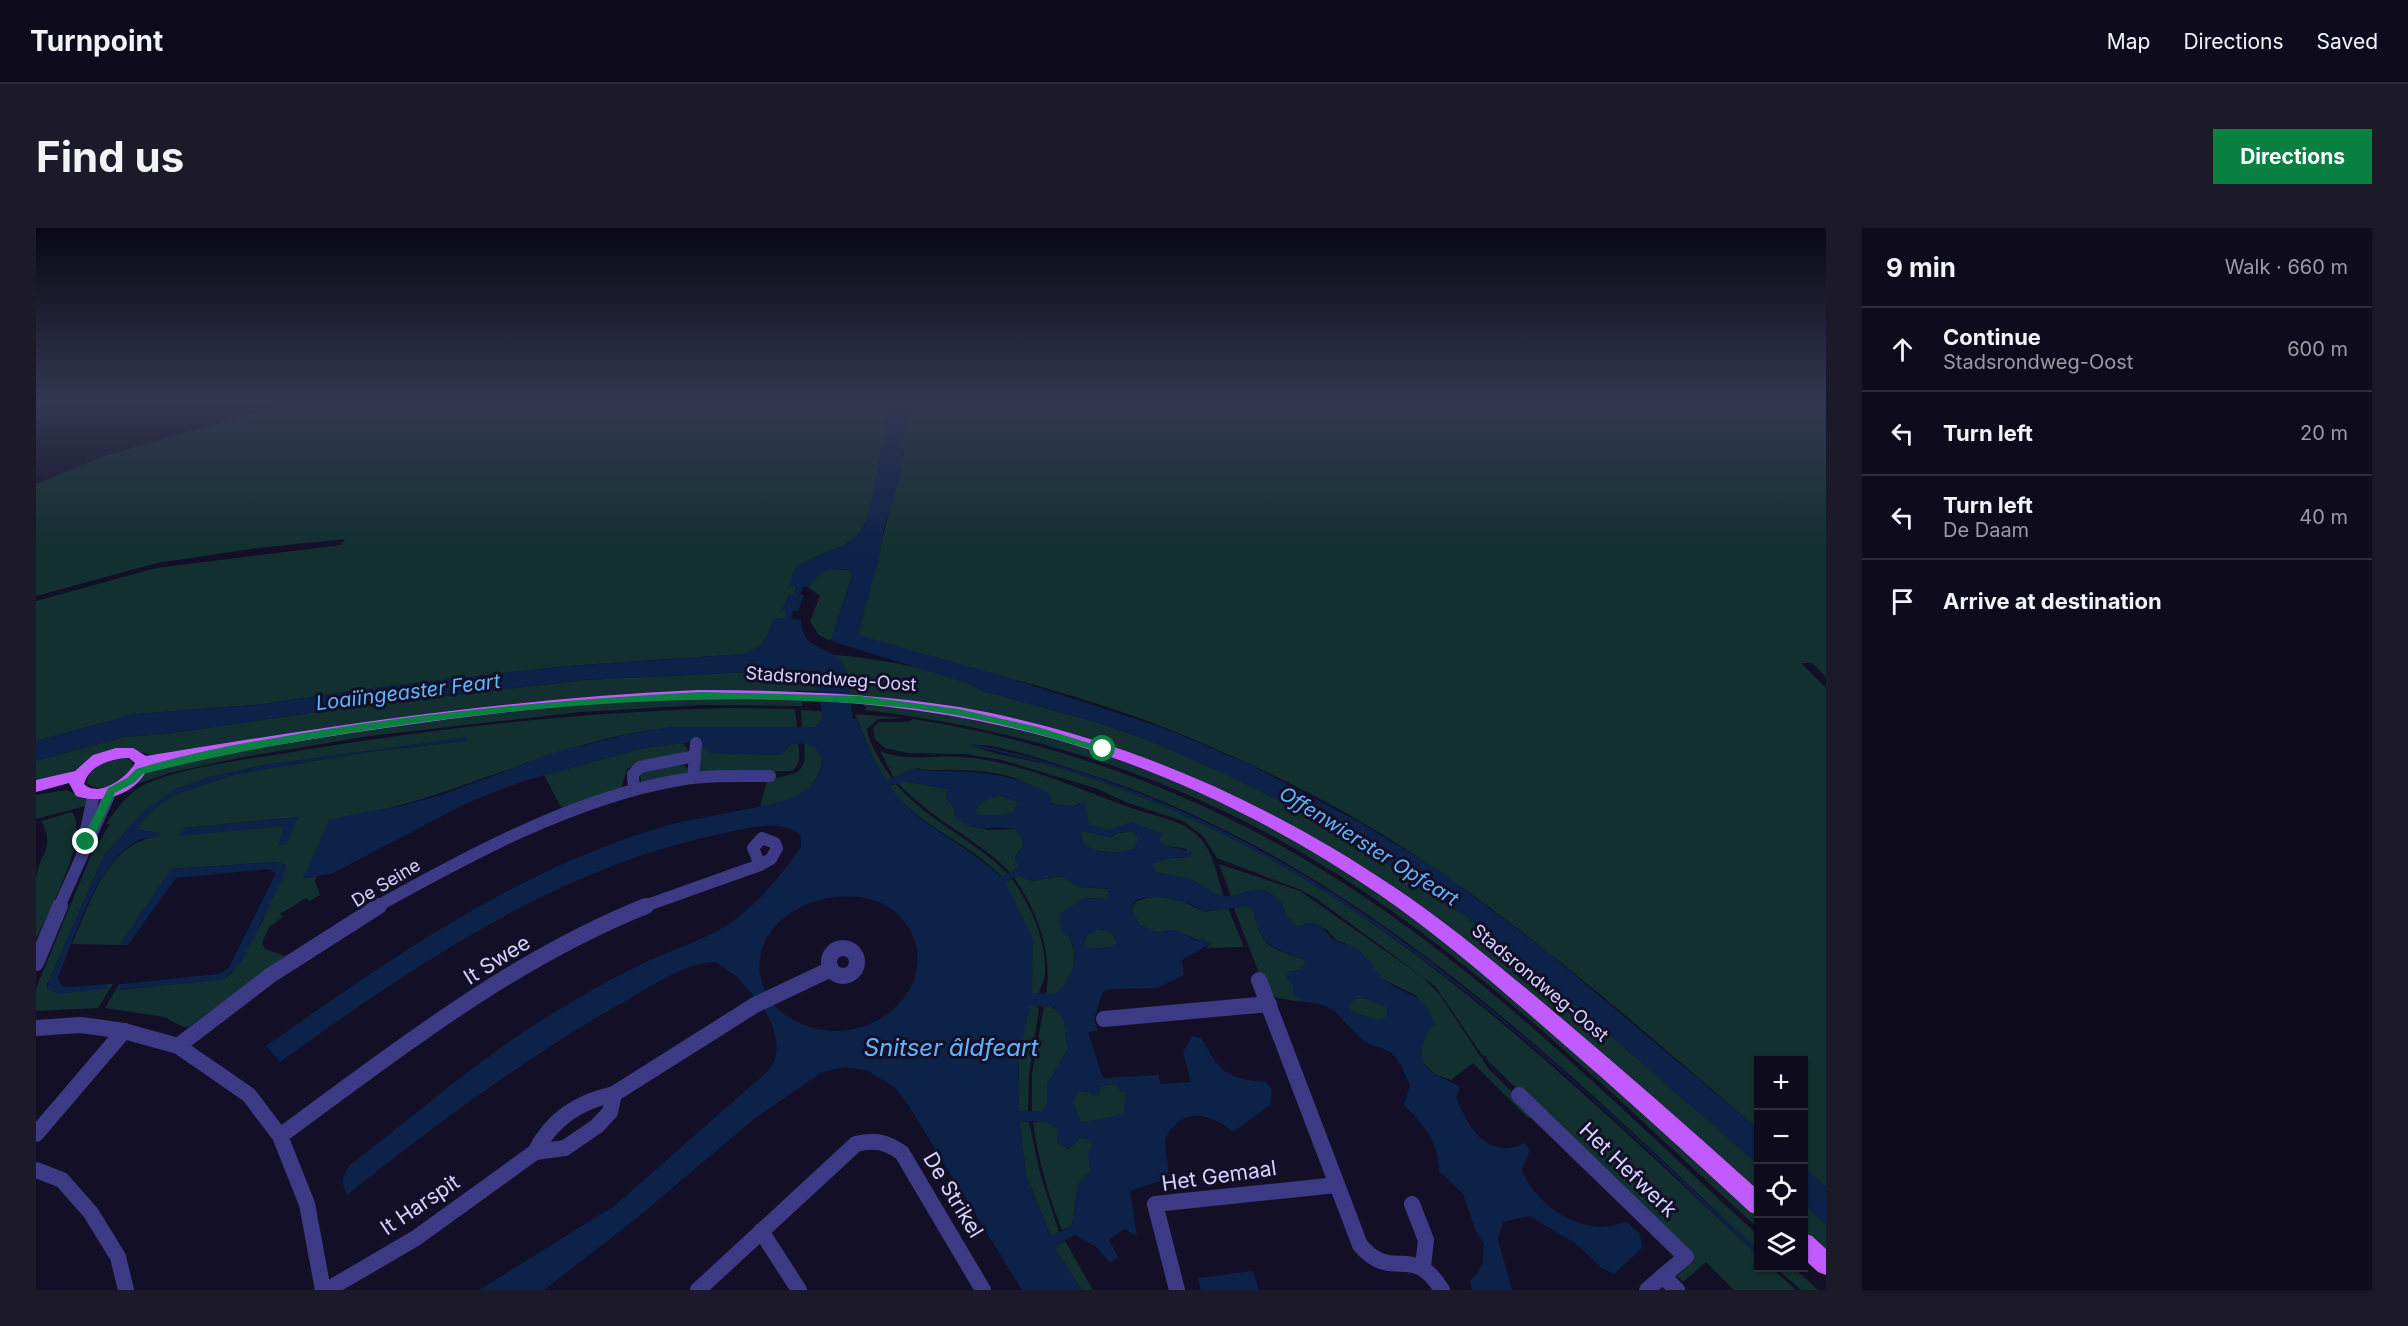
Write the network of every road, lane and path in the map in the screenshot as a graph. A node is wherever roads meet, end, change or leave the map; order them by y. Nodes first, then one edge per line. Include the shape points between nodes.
1 (141, 767) junction
2 (770, 776) dead end
3 (693, 778) junction
4 (78, 780) junction
5 (36, 786) edge
6 (634, 790) junction
7 (111, 791) junction
8 (36, 793) edge
9 (94, 794) junction
10 (86, 842) junction
11 (760, 865) dead end
12 (36, 963) edge
13 (829, 970) dead end
14 (1259, 980) dead end
15 (1269, 1004) junction
16 (1104, 1019) dead end
17 (36, 1028) edge
18 (124, 1031) junction
19 (178, 1046) junction
20 (614, 1094) junction
21 (1519, 1095) dead end
22 (36, 1134) edge
23 (280, 1136) junction
24 (535, 1152) junction
25 (36, 1170) edge
26 (1337, 1185) junction
27 (1754, 1200) edge
28 (1412, 1204) dead end
29 (761, 1231) junction
30 (1808, 1248) edge
31 (1826, 1264) edge
32 (1423, 1266) junction
33 (1663, 1276) junction
34 (126, 1290) edge
35 (325, 1290) edge
36 (698, 1290) edge
37 (799, 1290) edge
38 (983, 1290) edge
39 (1177, 1290) edge
40 (1442, 1290) edge
41 (1647, 1290) edge
42 (1677, 1290) edge

1 - 4 main road via 133,753 120,753 96,761
1 - 7 main road via 131,781
1 - 27 main road, Stadsrondweg-Oost via 364,727 588,701 701,695 861,700 959,712 1062,736 1176,777 1287,830 1365,876 1472,954
2 - 3 street, De Seine
3 - 6 street, De Seine
3 - 6 street via 695,749 640,767 633,774
4 - 5 main road
4 - 8 main road
4 - 9 main road via 81,792
6 - 19 street, De Seine via 494,845 411,888 300,957
7 - 9 main road
7 - 10 street
9 - 10 street
10 - 12 street
11 - 23 street, It Swee via 664,898 595,928 524,966 425,1031
13 - 20 street, It Harspit via 754,1005
14 - 15 street
15 - 16 street
15 - 26 street
17 - 18 street via 81,1025
18 - 19 street
18 - 22 street
19 - 23 street via 249,1095
20 - 24 street, It Harspit via 570,1110 543,1135
20 - 24 street, It Harspit via 610,1112 597,1126 565,1148
21 - 33 street, Het Hefwerk via 1686,1257
23 - 35 street via 307,1204
24 - 35 street, It Harspit via 416,1238
25 - 34 street via 62,1180 91,1213 118,1257
26 - 32 street via 1360,1245 1368,1255 1386,1265 1416,1262
26 - 39 street, Het Gemaal via 1155,1204
28 - 32 street via 1426,1240
29 - 36 street, De Strikel
29 - 37 street
29 - 38 street, De Strikel via 856,1144 874,1139 887,1142 902,1153
30 - 31 main road
32 - 40 street
33 - 41 street, Het Hefwerk
33 - 42 street

